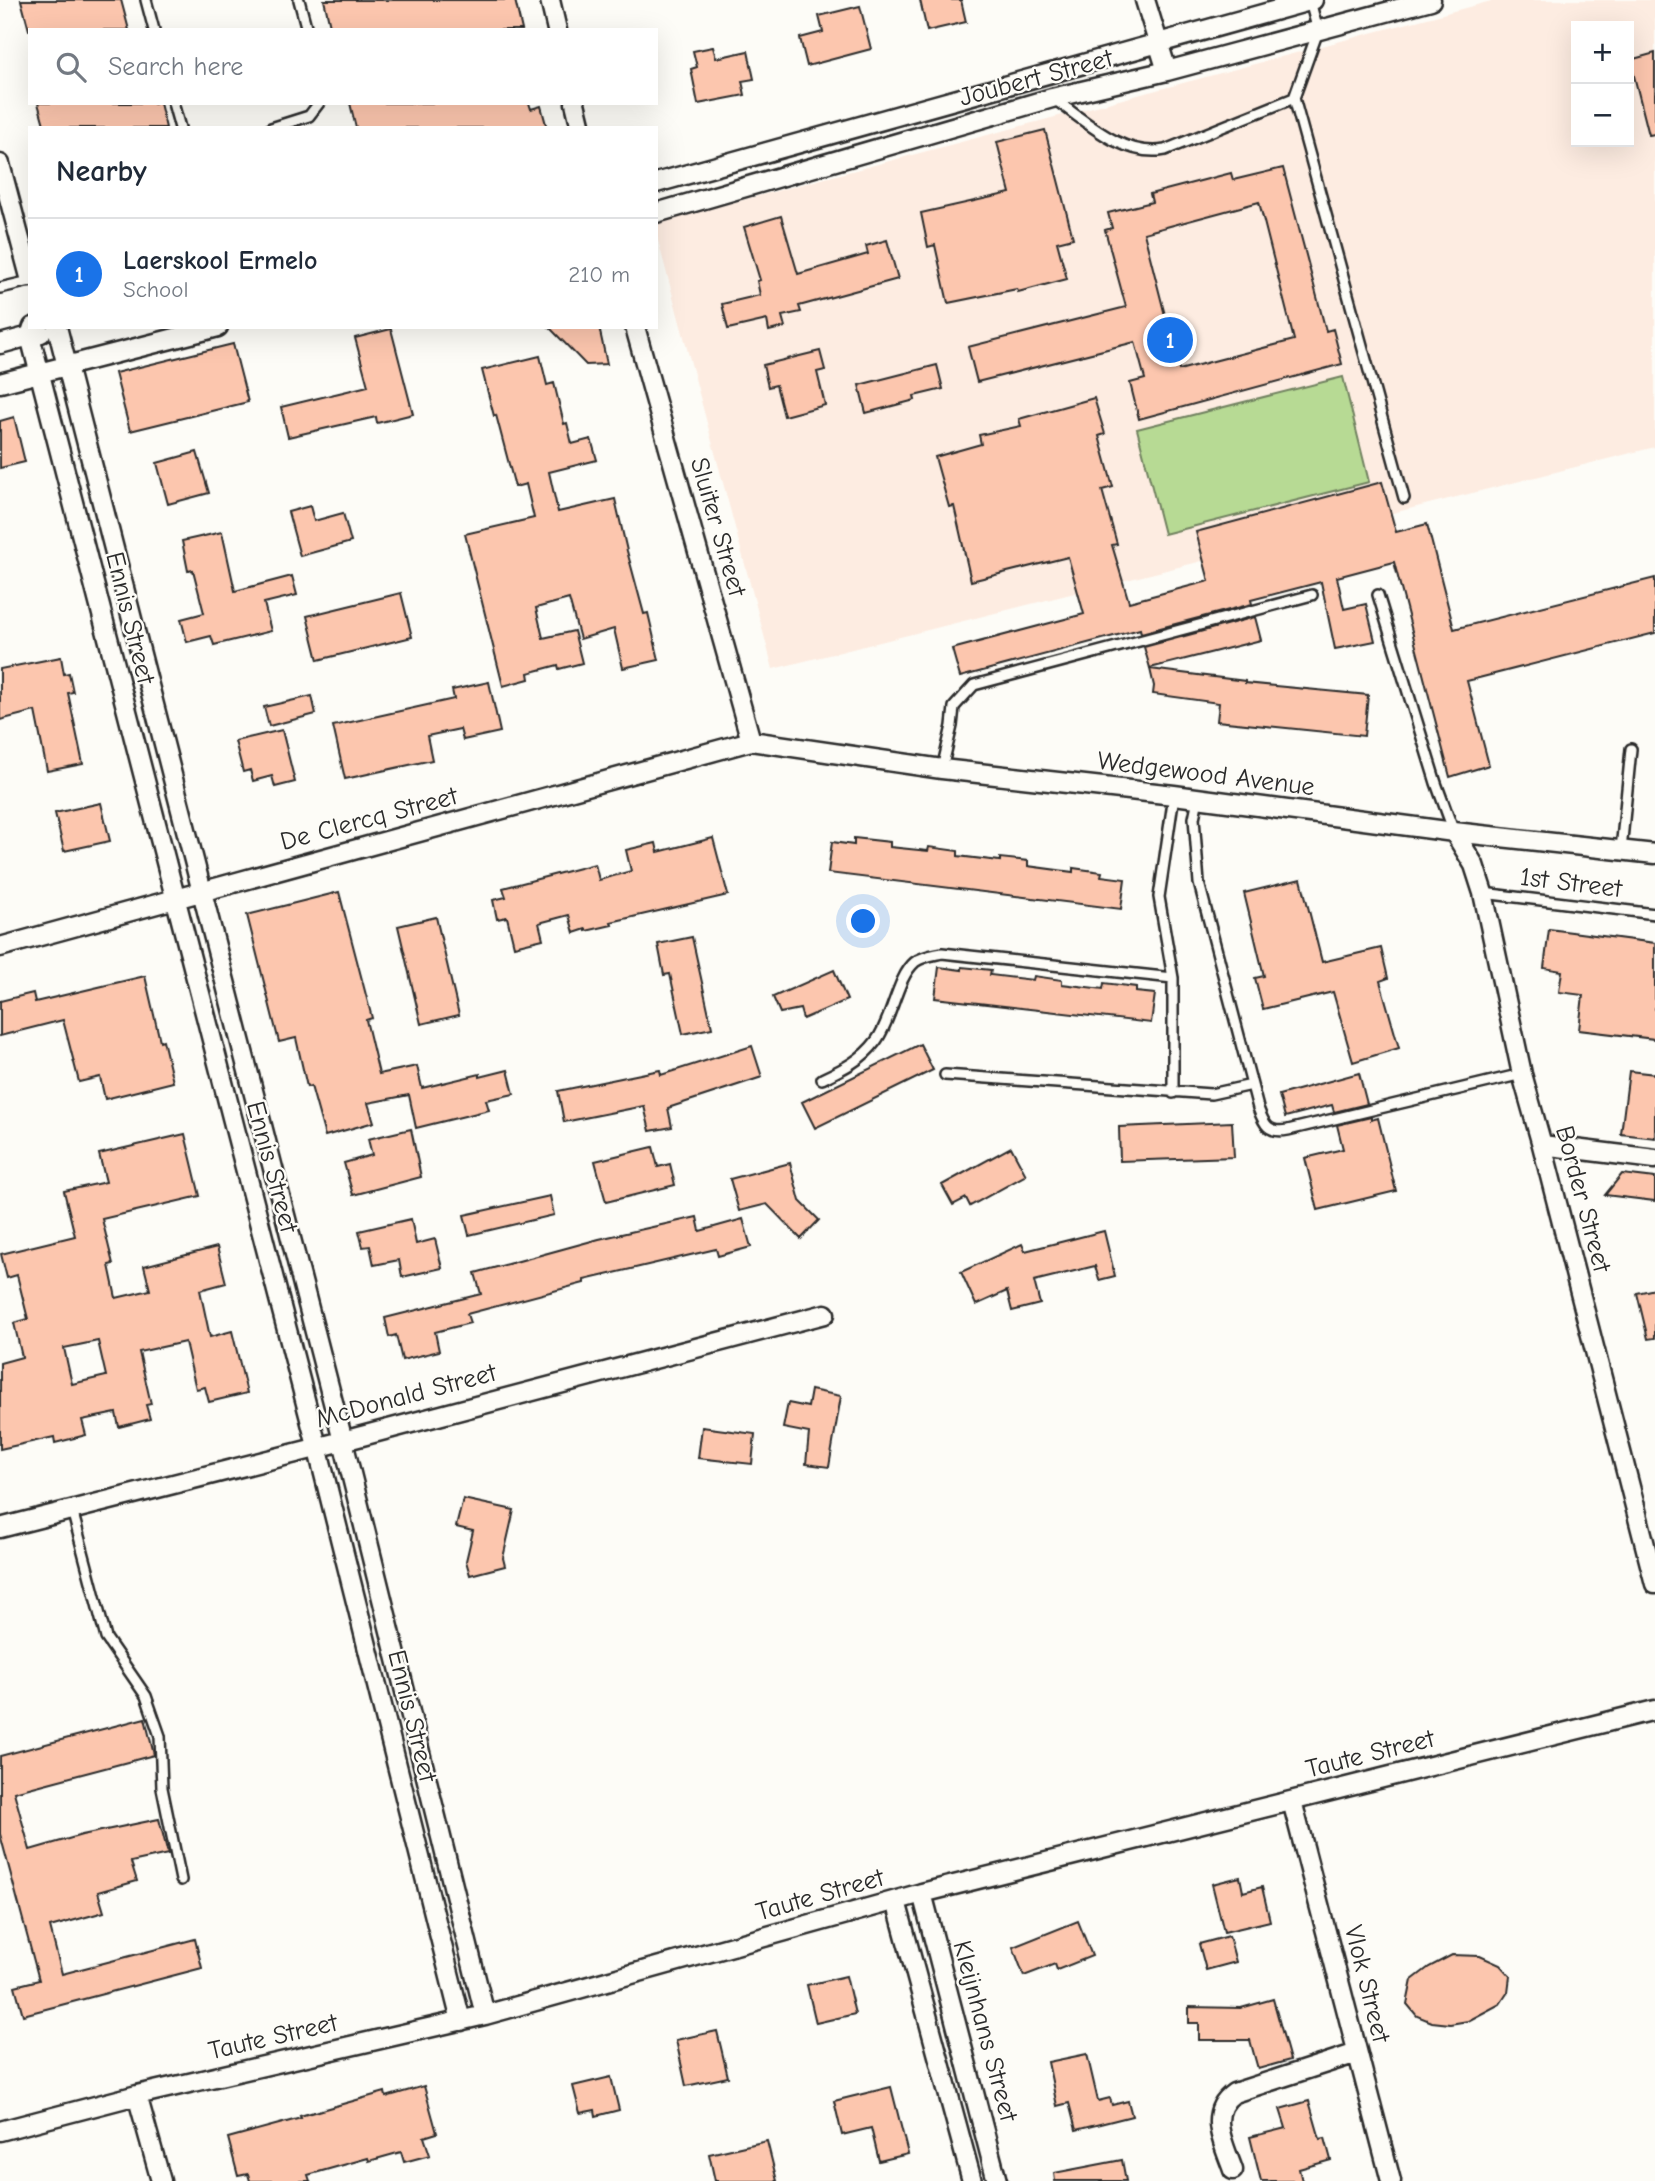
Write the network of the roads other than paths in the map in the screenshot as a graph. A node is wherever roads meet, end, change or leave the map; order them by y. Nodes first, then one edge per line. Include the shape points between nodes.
1 (146, 0) edge
2 (299, 0) edge
3 (550, 0) edge
4 (1146, 0) edge
5 (1312, 0) edge
6 (1431, 0) edge
7 (153, 28) edge
8 (306, 28) edge
9 (557, 28) edge
10 (1318, 31) junction
11 (1157, 45) junction
12 (1167, 71) junction
13 (1052, 98) junction
14 (1294, 98) junction
15 (174, 105) edge
16 (317, 105) edge
17 (575, 105) edge
18 (179, 126) edge
19 (277, 126) edge
20 (580, 126) edge
21 (0, 164) edge
22 (658, 182) edge
23 (658, 213) edge
24 (28, 271) edge
25 (28, 280) edge
26 (0, 288) edge
27 (50, 329) edge
28 (60, 329) edge
29 (210, 329) edge
30 (636, 329) edge
31 (31, 331) edge
32 (0, 344) edge
33 (66, 366) junction
34 (40, 373) junction
35 (0, 383) edge
36 (1404, 498) dead end
37 (1312, 595) dead end
38 (1378, 595) dead end
39 (751, 741) junction
40 (1631, 749) dead end
41 (942, 769) junction
42 (1174, 795) junction
43 (1198, 799) junction
44 (1454, 832) junction
45 (1621, 850) junction
46 (1655, 854) edge
47 (201, 893) junction
48 (1483, 893) junction
49 (175, 901) junction
50 (1655, 914) edge
51 (0, 947) edge
52 (1173, 978) junction
53 (1522, 1074) junction
54 (945, 1075) dead end
55 (822, 1079) dead end
56 (1252, 1085) junction
57 (1173, 1093) junction
58 (1542, 1145) junction
59 (1655, 1159) edge
60 (824, 1314) dead end
61 (343, 1441) junction
62 (317, 1446) junction
63 (72, 1510) junction
64 (0, 1528) edge
65 (1650, 1538) edge
66 (1655, 1584) edge
67 (1655, 1710) edge
68 (1293, 1801) junction
69 (181, 1880) dead end
70 (922, 1893) junction
71 (896, 1901) junction
72 (485, 2015) junction
73 (461, 2021) junction
74 (1357, 2053) junction
75 (137, 2095) junction
76 (0, 2131) edge
77 (1233, 2169) dead end
78 (161, 2181) edge
79 (972, 2181) edge
80 (997, 2181) edge
81 (1391, 2181) edge

1 - 7 lane
2 - 8 lane
3 - 9 street
4 - 11 street
5 - 10 lane
5 - 11 street, Joubert Street
6 - 10 street, Joubert Street
10 - 12 street, Joubert Street
10 - 14 lane
11 - 12 street
11 - 22 street, Joubert Street
12 - 13 street, Joubert Street
13 - 14 lane via 1116,142 1154,152
13 - 23 street, Joubert Street
14 - 36 lane
15 - 18 lane
16 - 19 lane via 309,116
17 - 20 street
21 - 24 street
25 - 26 lane
27 - 31 street
28 - 33 street, Ennis Street
29 - 33 street
30 - 39 street, Sluiter Street
31 - 32 street
31 - 34 street, Ennis Street
33 - 34 street
33 - 47 street, Ennis Street
34 - 35 street
34 - 49 street, Ennis Street
37 - 41 lane via 974,685 954,707
38 - 44 lane
39 - 41 street, Wedgewood Avenue
39 - 47 street, De Clercq Street
40 - 45 lane
41 - 42 street, Wedgewood Avenue
42 - 43 street, Wedgewood Avenue
42 - 52 lane via 1159,897
43 - 44 street, Wedgewood Avenue
43 - 56 lane via 1194,818 1199,883
44 - 45 street, Wedgewood Avenue
44 - 48 street, Border Street via 1474,865
45 - 46 street, Wedgewood Avenue
47 - 49 street, De Clercq Street
47 - 61 street, Ennis Street
48 - 50 lane, 1st Street
48 - 53 street, Border Street
49 - 51 street, De Clercq Street
49 - 62 street, Ennis Street
52 - 55 lane via 932,955 908,970 876,1041 855,1063
52 - 57 lane
53 - 56 lane via 1277,1132 1262,1118
53 - 58 street, Border Street
54 - 57 lane
56 - 57 lane via 1211,1094
58 - 59 street
58 - 65 street, Border Street
60 - 61 street, McDonald Street
61 - 62 street, McDonald Street
61 - 72 street, Ennis Street
62 - 63 street, McDonald Street
62 - 73 street, Ennis Street
63 - 64 street, McDonald Street
63 - 69 lane via 102,1629 146,1696 160,1736 162,1788
65 - 66 street, Border Street
67 - 68 street, Taute Street
68 - 70 street, Taute Street
68 - 74 street, Vlok Street
70 - 71 street, Taute Street
70 - 80 street, Kleijnhans Street
71 - 72 street, Taute Street
71 - 79 street, Kleijnhans Street
72 - 73 street, Taute Street
73 - 75 street, Taute Street
74 - 77 street via 1228,2097 1219,2111 1218,2124
74 - 81 street, Vlok Street
75 - 76 street, Taute Street
75 - 78 street

